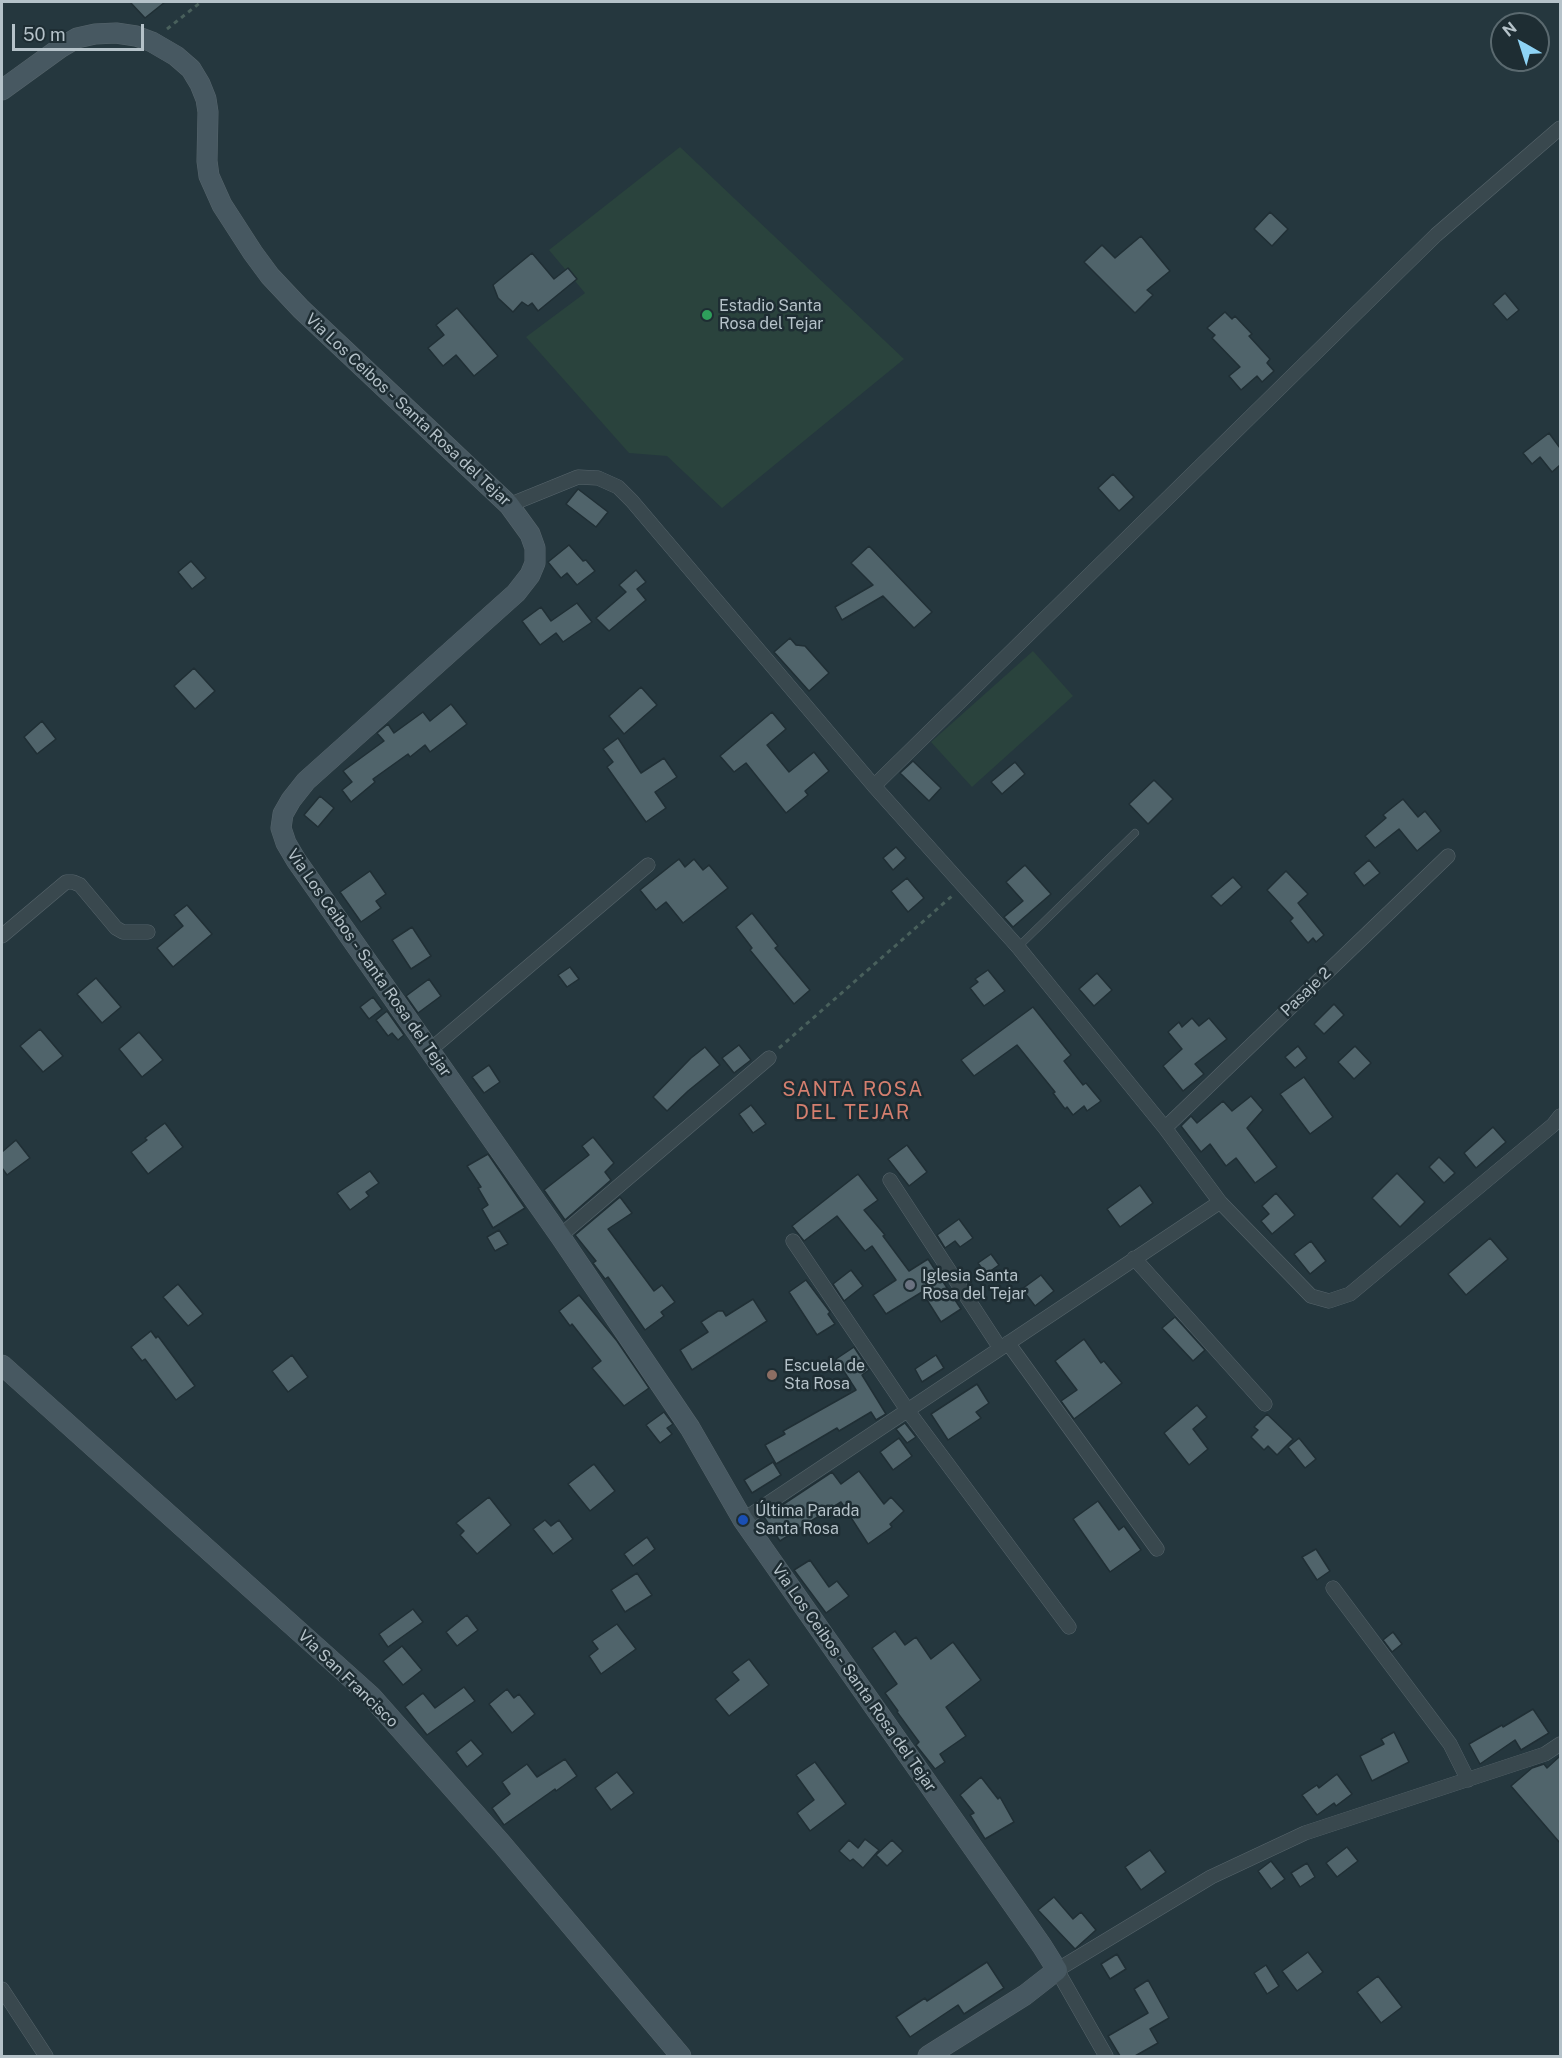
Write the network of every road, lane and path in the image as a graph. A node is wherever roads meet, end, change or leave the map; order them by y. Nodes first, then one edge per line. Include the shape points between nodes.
1 (201, 2) edge
2 (152, 42) junction
3 (2, 90) edge
4 (1560, 128) edge
5 (509, 505) junction
6 (874, 786) junction
7 (1135, 833) dead end
8 (1448, 856) dead end
9 (648, 864) dead end
10 (964, 886) junction
11 (148, 932) dead end
12 (2, 936) edge
13 (1018, 947) junction
14 (430, 1050) junction
15 (769, 1058) joint
16 (1560, 1116) edge
17 (1165, 1128) junction
18 (890, 1180) dead end
19 (1220, 1202) junction
20 (560, 1236) junction
21 (793, 1241) dead end
22 (1134, 1258) junction
23 (1004, 1346) junction
24 (2, 1365) edge
25 (1265, 1404) dead end
26 (908, 1411) junction
27 (743, 1520) junction
28 (1157, 1549) dead end
29 (1333, 1588) dead end
30 (1069, 1627) dead end
31 (1560, 1744) edge
32 (1468, 1780) junction
33 (1057, 1970) junction
34 (2, 1989) edge
35 (46, 2056) edge
36 (681, 2056) edge
37 (928, 2056) edge
38 (1106, 2056) edge

1 - 2 path
2 - 3 main road, Via Los Ceibos - Santa Rosa del Tejar via 116,33 77,38
2 - 5 main road, Via Los Ceibos - Santa Rosa del Tejar via 191,69 200,84 208,112 209,176 222,205 270,276
4 - 6 street via 1436,235
5 - 6 street via 578,477 598,478 618,487
5 - 14 main road, Via Los Ceibos - Santa Rosa del Tejar via 535,548 530,575 516,593 306,781 283,814 281,828 296,860
6 - 10 street
7 - 13 lane
8 - 17 street, Pasaje 2
9 - 14 street
10 - 13 street
10 - 15 path
11 - 12 street via 123,932 80,885 66,882
13 - 17 street
14 - 20 main road, Via Los Ceibos - Santa Rosa del Tejar
15 - 20 street
16 - 19 street via 1350,1294 1329,1301 1311,1296
17 - 19 street
18 - 23 street
19 - 22 street
20 - 27 main road, Via Los Ceibos - Santa Rosa del Tejar via 690,1428
21 - 26 street
22 - 23 street
22 - 25 street
23 - 26 street
23 - 28 street
24 - 36 main road, Via San Francisco via 371,1696
26 - 27 street
26 - 30 street
27 - 33 main road, Via Los Ceibos - Santa Rosa del Tejar
29 - 32 street via 1450,1744
31 - 32 street via 1545,1754
32 - 33 street via 1305,1833 1211,1877
33 - 37 main road via 1025,1995
33 - 38 street
34 - 35 street

